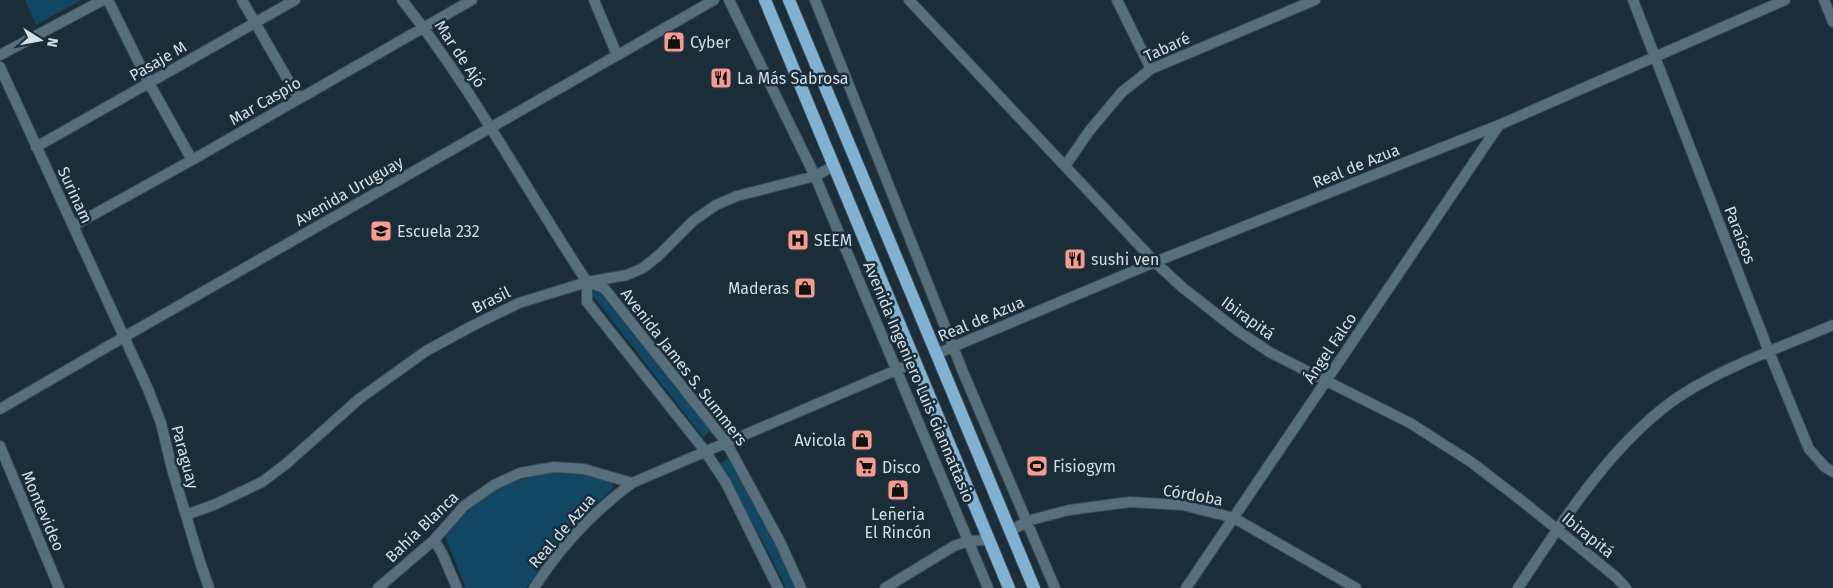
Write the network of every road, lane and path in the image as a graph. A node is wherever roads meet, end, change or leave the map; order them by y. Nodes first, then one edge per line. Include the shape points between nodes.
1 (103, 0) edge
2 (108, 0) edge
3 (242, 0) edge
4 (295, 0) edge
5 (402, 0) edge
6 (472, 0) edge
7 (594, 0) edge
8 (714, 0) edge
9 (729, 0) edge
10 (765, 0) edge
11 (789, 0) edge
12 (815, 0) edge
13 (909, 0) edge
14 (1117, 0) edge
15 (1315, 0) edge
16 (1633, 0) edge
17 (1785, 0) edge
18 (1824, 0) edge
19 (1833, 22) edge
20 (254, 23) junction
21 (424, 27) junction
22 (0, 55) edge
23 (617, 55) junction
24 (1655, 55) junction
25 (0, 67) edge
26 (1151, 69) junction
27 (149, 83) junction
28 (299, 99) junction
29 (1499, 125) junction
30 (492, 127) junction
31 (36, 147) junction
32 (192, 160) junction
33 (834, 166) junction
34 (1065, 166) junction
35 (815, 176) junction
36 (73, 226) junction
37 (1155, 262) junction
38 (587, 282) junction
39 (1833, 325) edge
40 (124, 336) junction
41 (953, 347) junction
42 (1769, 352) junction
43 (936, 354) junction
44 (915, 362) junction
45 (896, 370) junction
46 (1326, 380) junction
47 (0, 409) edge
48 (726, 442) junction
49 (0, 446) edge
50 (705, 451) junction
51 (1833, 472) edge
52 (632, 482) junction
53 (186, 515) junction
54 (1234, 518) junction
55 (1027, 522) junction
56 (1557, 530) junction
57 (1010, 531) junction
58 (434, 540) junction
59 (989, 540) junction
60 (968, 541) junction
61 (59, 588) edge
62 (210, 588) edge
63 (378, 588) edge
64 (457, 588) edge
65 (534, 588) edge
66 (778, 588) edge
67 (801, 588) edge
68 (885, 588) edge
69 (988, 588) edge
70 (1009, 588) edge
71 (1034, 588) edge
72 (1054, 588) edge
73 (1186, 588) edge
74 (1356, 588) edge
75 (1518, 588) edge
76 (1626, 588) edge

1 - 22 street
2 - 27 street
3 - 20 street
4 - 20 street, Pasaje M
5 - 21 street, Mar de Ajó
6 - 21 street, Mar Caspio
7 - 23 street
8 - 23 street, Avenida Uruguay
9 - 35 street, Avenida Ingeniero Luis Giannattasio
10 - 33 main road, Avenida Ingeniero Luis Giannattasio
11 - 43 main road, Avenida Ingeniero Luis Giannattasio
12 - 41 street
13 - 34 street, Ibirapitá
14 - 26 street
15 - 26 street, Tabaré
16 - 24 street, Paraísos
17 - 24 street, Real de Azua
18 - 19 street
20 - 27 street, Pasaje M
20 - 28 street
21 - 28 street, Mar Caspio
21 - 30 street, Mar de Ajó
23 - 30 street, Avenida Uruguay
24 - 29 street, Real de Azua
24 - 42 street, Paraísos
25 - 31 street, Surinam
26 - 34 street, Tabaré via 1122,92
27 - 31 street, Pasaje M
27 - 32 street
28 - 32 street, Mar Caspio
29 - 37 street, Real de Azua
29 - 46 street, Ángel Falco
30 - 38 street
30 - 40 street, Avenida Uruguay
31 - 36 street, Surinam
32 - 36 street, Mar Caspio
33 - 35 street, Brasil
33 - 44 main road, Avenida Ingeniero Luis Giannattasio
34 - 37 street, Ibirapitá
35 - 38 street, Brasil via 737,196 716,205 693,221 643,268 627,275
35 - 45 street, Avenida Ingeniero Luis Giannattasio
36 - 40 street, Surinam
37 - 41 street, Real de Azua
37 - 46 street, Ibirapitá via 1238,331 1271,353
38 - 48 street, Avenida James S. Summers via 604,288
38 - 50 street via 587,302
38 - 53 street, Brasil via 518,303 426,351 359,399 262,482
39 - 42 street
40 - 47 street, Avenida Uruguay
40 - 53 street, Paraguay via 161,423
41 - 43 street, Real de Azua
41 - 55 street
42 - 51 street, Paraísos via 1809,449
42 - 56 street via 1697,385 1656,414 1616,452
43 - 57 main road, Avenida Ingeniero Luis Giannattasio
44 - 45 street, Real de Azua
44 - 59 main road, Avenida Ingeniero Luis Giannattasio
45 - 48 street, Real de Azua
45 - 60 street, Avenida Ingeniero Luis Giannattasio
46 - 54 street, Ángel Falco
46 - 56 street, Ibirapitá via 1410,423 1463,458
48 - 50 street, Real de Azua
48 - 67 street, Avenida James S. Summers
49 - 61 street, Montevideo
50 - 52 street, Real de Azua
50 - 66 street via 726,484
52 - 58 street, Bahía Blanca via 584,469 554,467 520,473 494,485 464,506
52 - 65 street, Real de Azua via 586,523
53 - 62 street, Paraguay
54 - 55 street, Córdoba via 1182,505 1130,502 1069,510
54 - 73 street, Ángel Falco
54 - 74 street, Córdoba
55 - 57 street, Córdoba
55 - 72 street
56 - 75 street
56 - 76 street, Ibirapitá
57 - 71 main road, Avenida Ingeniero Luis Giannattasio
58 - 63 street, Bahía Blanca
58 - 64 street
59 - 60 street
59 - 70 main road, Avenida Ingeniero Luis Giannattasio
60 - 68 street via 954,546
60 - 69 street, Avenida Ingeniero Luis Giannattasio

